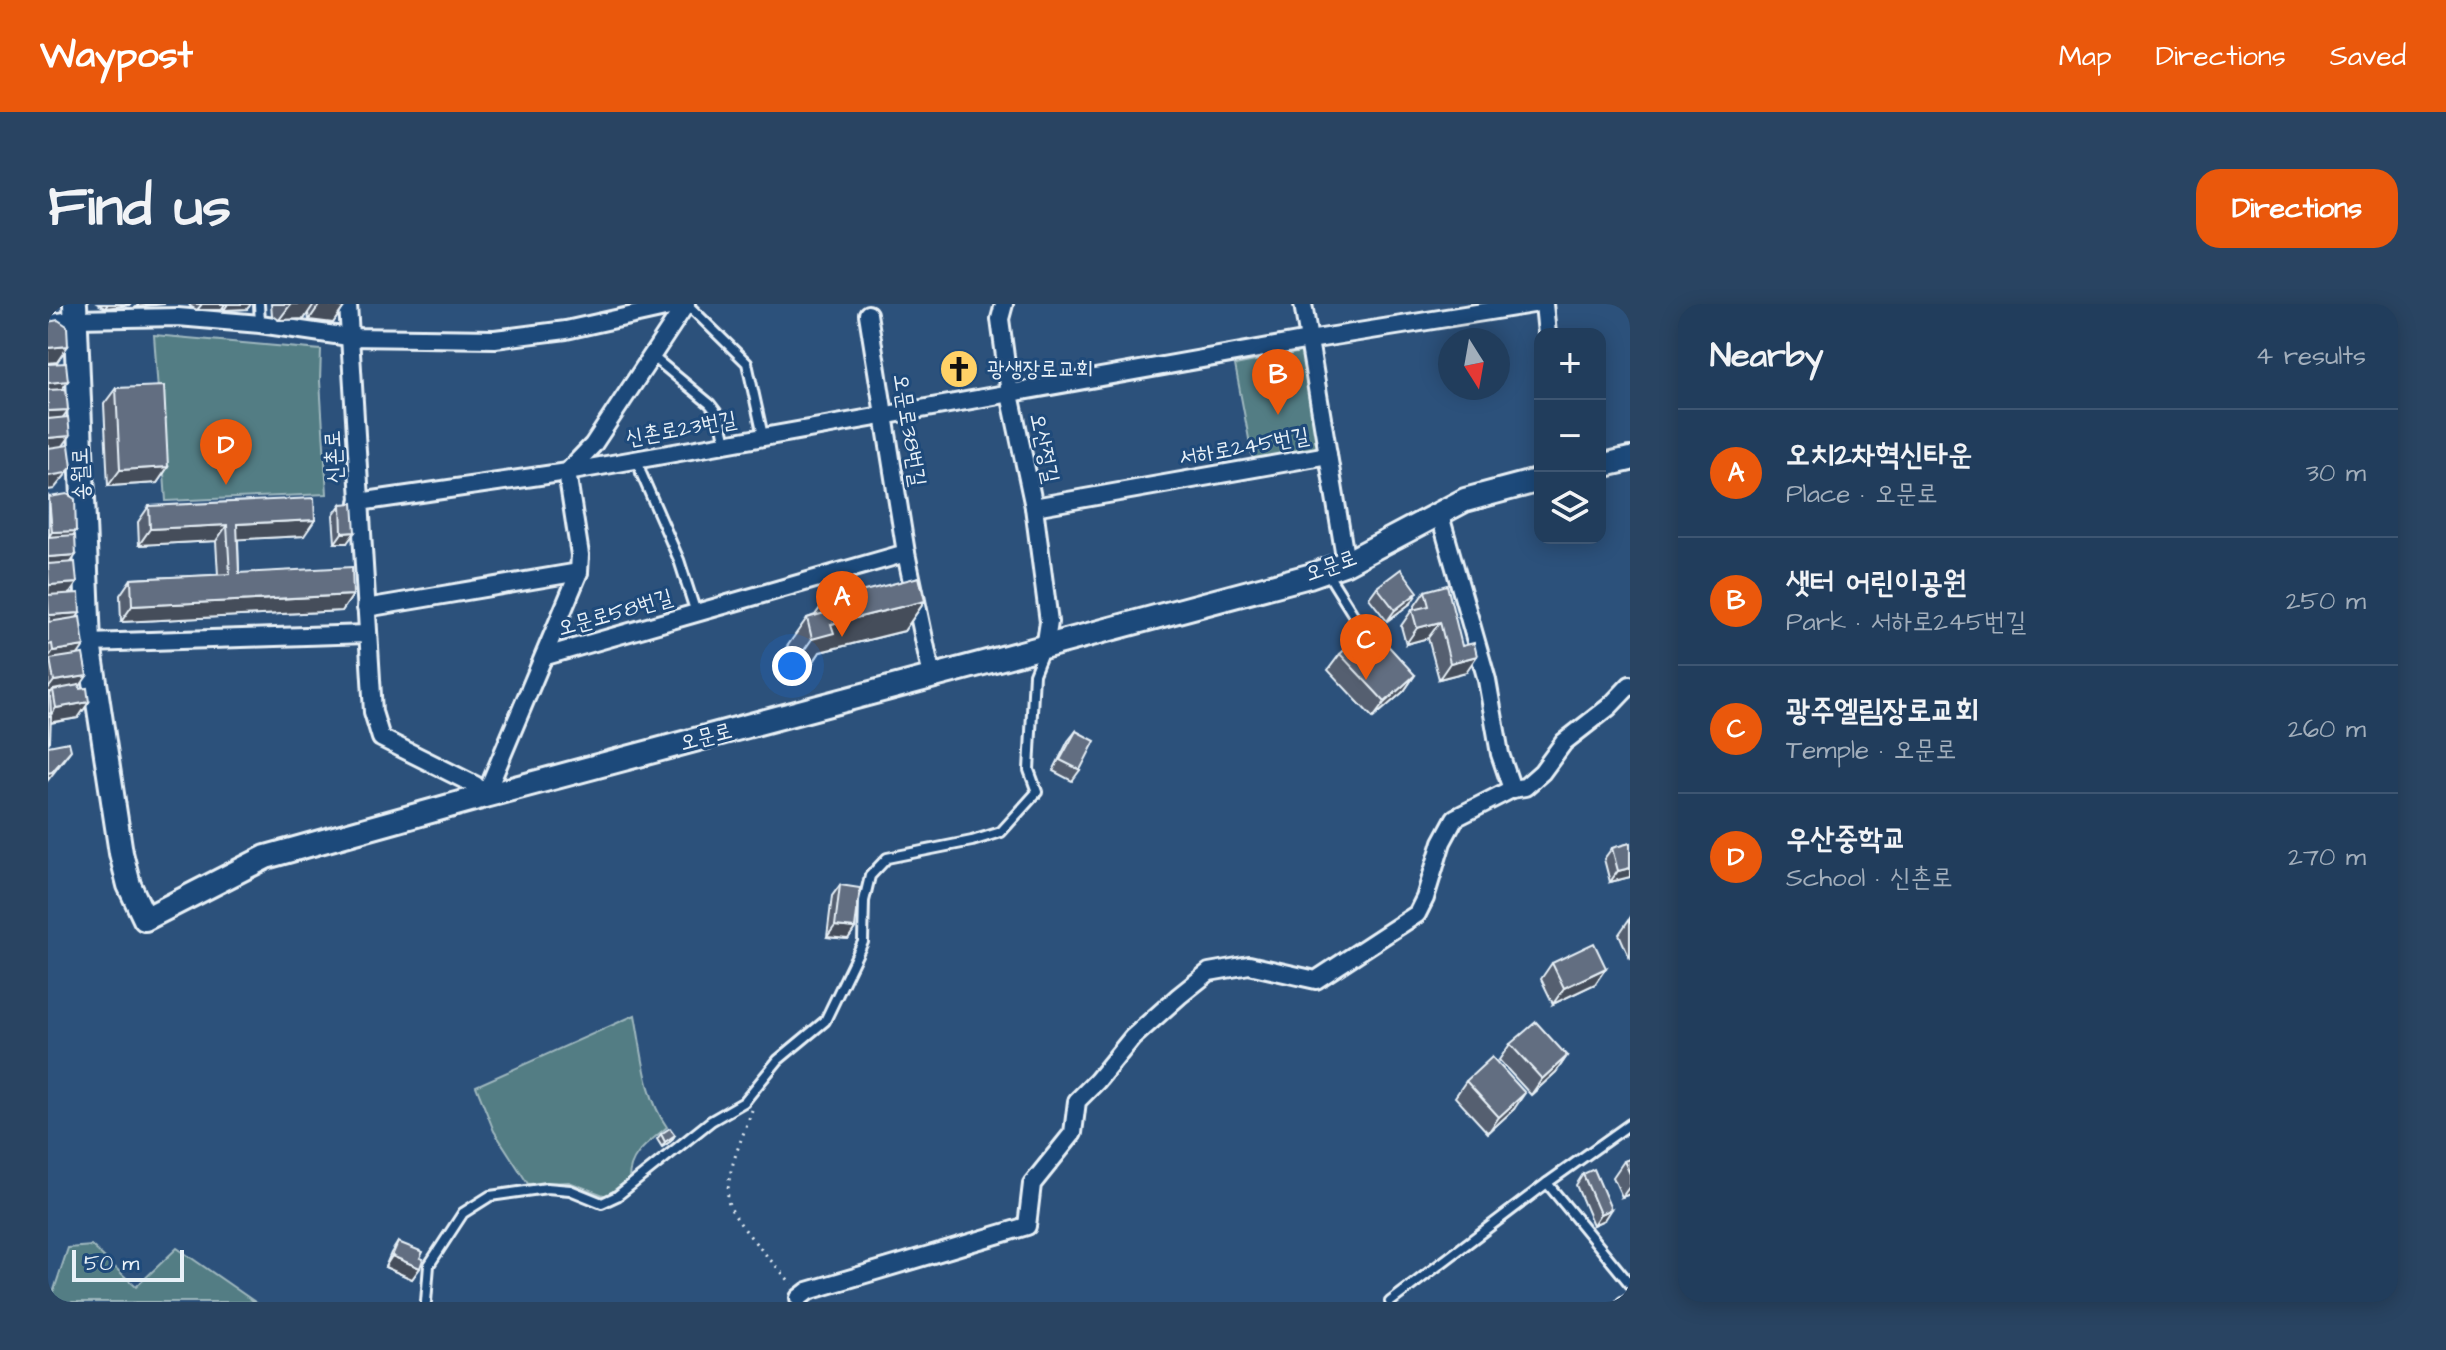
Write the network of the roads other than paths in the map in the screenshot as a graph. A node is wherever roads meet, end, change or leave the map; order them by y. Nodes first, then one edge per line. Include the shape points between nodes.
1 (259, 304) edge
2 (348, 304) edge
3 (685, 304) edge
4 (1004, 304) edge
5 (1303, 304) edge
6 (1533, 304) edge
7 (1544, 304) edge
8 (865, 309) edge
9 (177, 311) edge
10 (76, 312) edge
11 (48, 324) edge
12 (260, 324) junction
13 (1546, 328) edge
14 (349, 337) junction
15 (1309, 340) junction
16 (652, 356) junction
17 (1010, 394) junction
18 (885, 414) junction
19 (763, 436) junction
20 (726, 443) junction
21 (1328, 455) junction
22 (638, 459) junction
23 (1630, 459) edge
24 (1606, 465) edge
25 (567, 472) junction
26 (1534, 482) edge
27 (1169, 483) joint
28 (359, 502) junction
29 (1034, 507) junction
30 (1439, 512) junction
31 (906, 553) junction
32 (1336, 567) junction
33 (579, 572) junction
34 (366, 608) junction
35 (697, 613) junction
36 (1359, 624) dead end
37 (367, 634) junction
38 (89, 643) junction
39 (1045, 648) junction
40 (546, 656) junction
41 (932, 677) junction
42 (1630, 685) edge
43 (1512, 789) junction
44 (485, 796) junction
45 (1630, 1124) edge
46 (1547, 1183) junction
47 (1630, 1284) edge
48 (799, 1298) road end
49 (1630, 1298) edge
50 (426, 1302) edge
51 (1390, 1302) edge
52 (1622, 1302) edge

1 - 12 lane
2 - 14 street, 신촌로
3 - 14 street via 531,336
3 - 16 street
3 - 19 lane via 747,363
4 - 17 street, 오산정길 via 1000,319
5 - 15 street, 서하로245번길
6 - 15 street, 신촌로23번길
7 - 13 street
8 - 18 street, 오문로38번길
9 - 10 street
9 - 12 street
10 - 11 street
10 - 38 street, 송월로 via 76,498
12 - 14 street
14 - 28 street, 신촌로
15 - 17 street, 신촌로23번길
15 - 21 street, 서하로245번길
16 - 20 lane via 710,404 720,417
16 - 25 street via 593,445
17 - 18 street, 신촌로23번길
17 - 29 street, 오산정길
18 - 19 street, 신촌로23번길
18 - 31 street, 오문로38번길
19 - 20 street, 신촌로23번길
20 - 22 street, 신촌로23번길
21 - 27 street, 서하로245번길
21 - 32 street, 서하로245번길
22 - 25 street, 신촌로23번길
22 - 35 lane
23 - 24 street
25 - 28 street, 신촌로23번길
25 - 33 street, 오문로58번길
26 - 30 street, 오문로
27 - 29 street, 오산정길
28 - 34 street, 신촌로
29 - 39 street, 오산정길 via 1049,622
30 - 32 street, 오문로
30 - 43 street
31 - 35 street
31 - 41 street, 오문로38번길
32 - 36 lane
32 - 39 street, 오문로
33 - 34 street
33 - 40 street, 오문로58번길
34 - 37 street, 신촌로
35 - 40 street, 오문로58번길
37 - 38 street
37 - 44 street, 신촌로 via 373,712 381,738 475,785
38 - 44 street, 오문로 via 121,853 145,919 266,857
39 - 41 street, 오문로
39 - 50 lane via 1034,674 1029,770 1037,792 1001,832 887,858 870,876 863,942 825,1021 778,1060 744,1102 711,1121 617,1196 602,1203 570,1190 547,1188 490,1196 463,1213 429,1265
40 - 44 street, 오문로58번길
41 - 44 street, 오문로
42 - 43 street via 1564,742 1525,787
43 - 48 street via 1455,818 1417,914 1316,980 1249,965 1209,972 1132,1038 1077,1101 1073,1133 1032,1184 1027,1226
45 - 46 lane
46 - 47 lane
46 - 51 lane
49 - 52 lane

